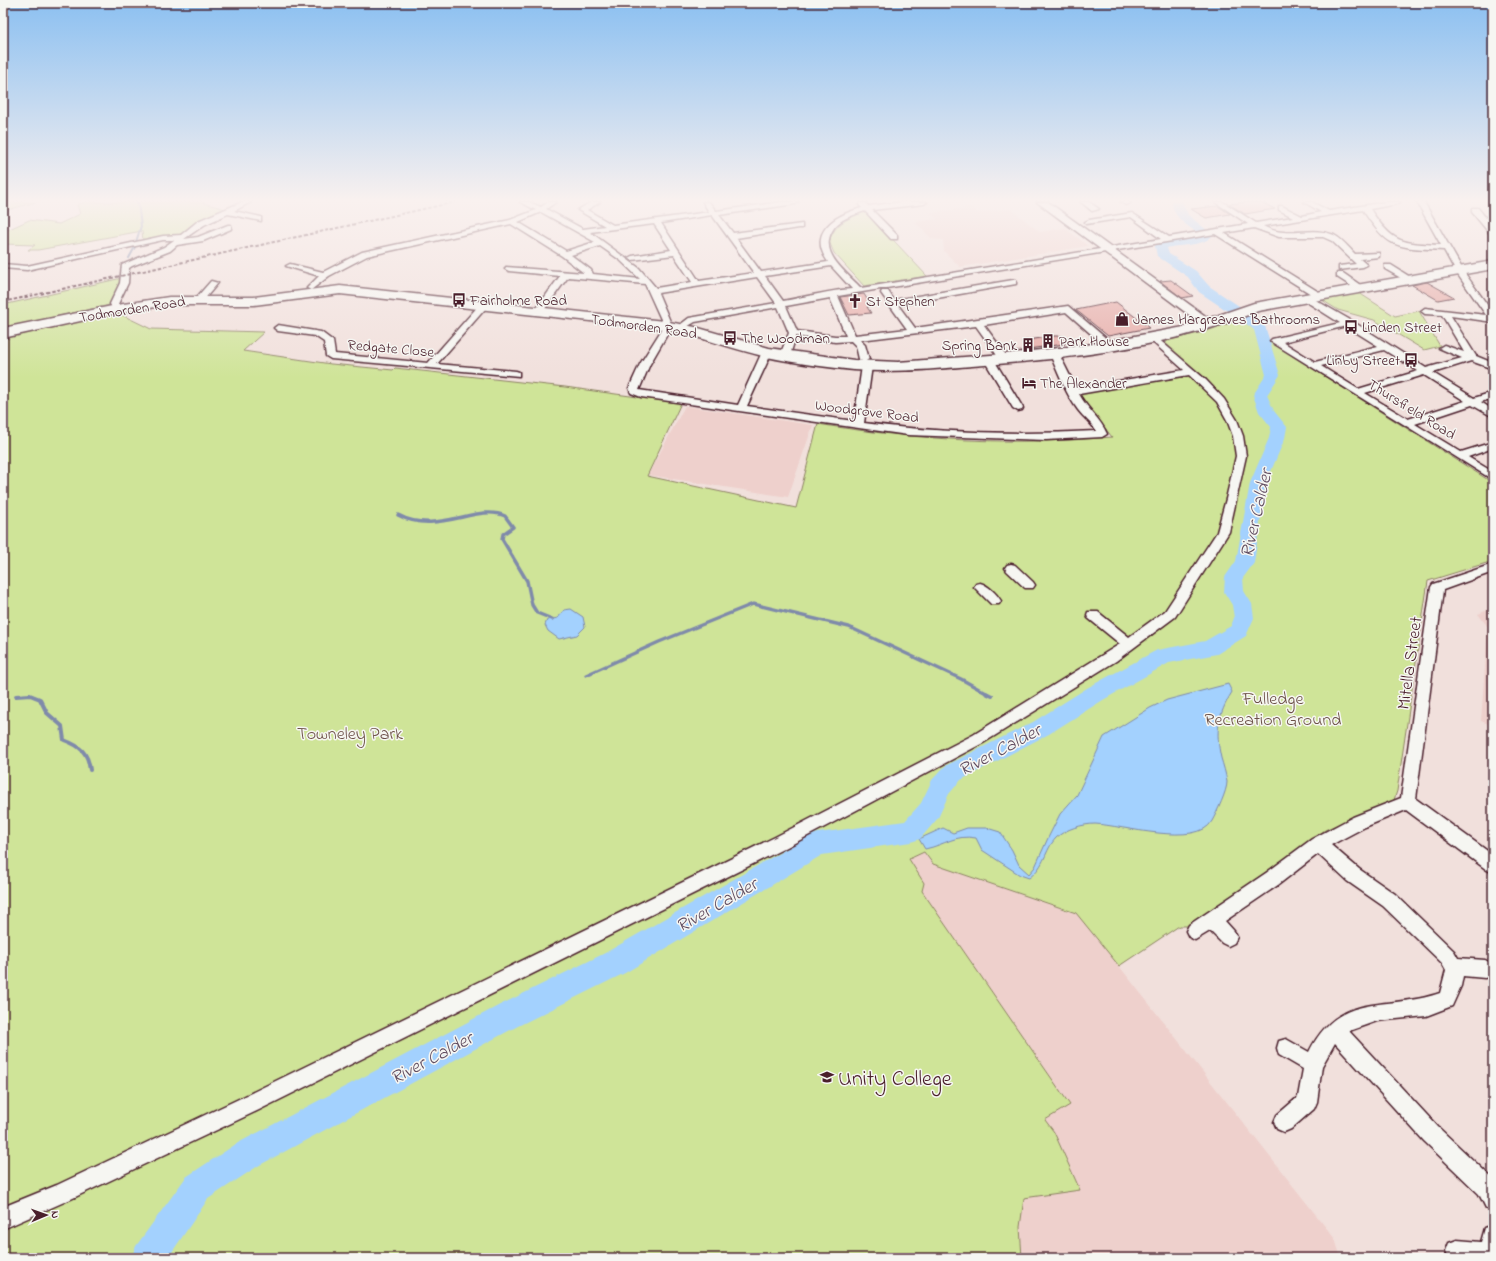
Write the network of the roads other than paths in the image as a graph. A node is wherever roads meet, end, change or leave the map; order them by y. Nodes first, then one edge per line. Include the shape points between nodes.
1 (60, 261) edge
2 (137, 261) edge
3 (352, 261) edge
4 (574, 261) edge
5 (624, 261) edge
6 (682, 261) edge
7 (749, 261) edge
8 (1038, 261) edge
9 (1122, 261) edge
10 (1262, 261) edge
11 (1357, 261) edge
12 (1454, 261) edge
13 (834, 263) joint
14 (3, 266) edge
15 (290, 266) dead end
16 (1493, 266) edge
17 (1388, 267) dead end
18 (509, 269) dead end
19 (1460, 272) junction
20 (566, 274) junction
21 (759, 274) junction
22 (325, 275) junction
23 (947, 275) junction
24 (589, 276) junction
25 (1410, 280) junction
26 (223, 282) dead end
27 (648, 282) junction
28 (1013, 282) dead end
29 (201, 283) dead end
30 (214, 283) junction
31 (697, 284) junction
32 (311, 288) dead end
33 (1362, 289) junction
34 (652, 291) junction
35 (859, 291) junction
36 (962, 291) junction
37 (885, 293) dead end
38 (833, 295) junction
39 (1312, 297) junction
40 (199, 300) junction
41 (892, 303) junction
42 (781, 304) junction
43 (483, 306) junction
44 (117, 309) junction
45 (1425, 310) dead end
46 (538, 312) junction
47 (1445, 313) junction
48 (1493, 318) edge
49 (978, 323) junction
50 (1208, 323) junction
51 (1349, 323) junction
52 (674, 327) junction
53 (278, 328) dead end
54 (913, 332) junction
55 (3, 333) edge
56 (793, 333) junction
57 (852, 338) junction
58 (1152, 338) junction
59 (1110, 346) junction
60 (1386, 347) junction
61 (1444, 348) dead end
62 (767, 352) junction
63 (1055, 354) junction
64 (784, 355) junction
65 (1472, 358) junction
66 (997, 360) junction
67 (866, 362) junction
68 (1314, 365) junction
69 (430, 366) junction
70 (1493, 366) edge
71 (1190, 372) junction
72 (1426, 372) junction
73 (516, 374) dead end
74 (1072, 392) junction
75 (1357, 392) junction
76 (1493, 395) edge
77 (1473, 401) junction
78 (741, 408) junction
79 (1018, 408) dead end
80 (1493, 414) edge
81 (1406, 423) junction
82 (858, 426) junction
83 (1493, 444) edge
84 (1460, 456) junction
85 (1493, 477) edge
86 (1011, 568) dead end
87 (1492, 569) edge
88 (1029, 585) dead end
89 (980, 587) dead end
90 (995, 601) dead end
91 (1093, 615) dead end
92 (1129, 644) junction
93 (1408, 802) junction
94 (1318, 844) junction
95 (1493, 865) edge
96 (1212, 920) junction
97 (1195, 931) dead end
98 (1228, 937) dead end
99 (1453, 966) junction
100 (1485, 969) dead end
101 (1335, 1029) junction
102 (1286, 1048) dead end
103 (1313, 1065) junction
104 (1284, 1122) dead end
105 (1493, 1201) edge
106 (3, 1218) edge
107 (1492, 1249) edge
108 (1457, 1251) dead end

1 - 14 street via 28,268
2 - 44 street via 125,267 124,283 114,304
3 - 22 street
4 - 24 street via 588,272
5 - 27 street
6 - 31 street
7 - 21 street
8 - 23 street
9 - 50 street
10 - 39 street via 1296,282
11 - 33 street via 1362,265 1341,272
12 - 19 street
13 - 21 street
13 - 35 street
15 - 22 street
16 - 19 highway, Todmorden Road
17 - 25 street
18 - 20 street
19 - 25 highway, Todmorden Road
19 - 48 street
20 - 24 street
20 - 46 street
21 - 31 street
21 - 42 street
22 - 32 street
23 - 35 street via 897,280
23 - 36 street
24 - 27 street
25 - 33 highway, Todmorden Road
26 - 30 street
27 - 34 street
28 - 36 street
29 - 30 street
30 - 40 street
31 - 34 street
33 - 39 highway, Todmorden Road
34 - 52 street
35 - 38 street
36 - 41 street
37 - 41 street
38 - 42 street
38 - 57 street
39 - 50 highway, Todmorden Road via 1241,312
39 - 51 street
40 - 43 highway, Todmorden Road via 254,301 340,290
40 - 44 highway, Todmorden Road via 169,300
41 - 54 street
42 - 52 street via 692,320
42 - 56 street
43 - 46 highway, Todmorden Road
43 - 69 street
44 - 55 highway, Todmorden Road
45 - 47 street
46 - 52 highway, Todmorden Road
47 - 48 street
47 - 65 street
49 - 54 street
49 - 59 street via 1068,309
49 - 66 street
50 - 58 highway, Todmorden Road via 1187,331
51 - 60 street
51 - 68 street, Thursfield Road via 1275,341
52 - 62 highway, Todmorden Road
52 - 78 street, Woodgrove Road via 645,364 634,391
53 - 69 street, Redgate Close via 318,334 328,341 331,356
54 - 57 street
56 - 57 street via 835,339
56 - 64 street
57 - 67 street via 860,345
58 - 59 highway, Todmorden Road
58 - 71 street
59 - 63 highway, Todmorden Road
60 - 68 street
60 - 72 street
61 - 65 street
62 - 64 highway, Todmorden Road
62 - 78 street
63 - 66 highway, Todmorden Road
63 - 74 street
64 - 67 highway, Todmorden Road
65 - 70 street
65 - 72 street
66 - 67 highway, Todmorden Road via 912,367
66 - 79 street
67 - 82 street
68 - 75 street, Thursfield Road
69 - 73 street, Redgate Close
71 - 74 street
71 - 92 street via 1221,401 1238,436 1241,456 1232,499 1223,532 1170,614
72 - 75 street
72 - 77 street
74 - 82 street, Woodgrove Road via 1082,409 1097,423 1102,434 1046,437 953,435
75 - 81 street, Thursfield Road
76 - 77 street
77 - 80 street
77 - 81 street
78 - 82 street, Woodgrove Road
81 - 84 street, Thursfield Road
83 - 84 street
84 - 85 street, Thursfield Road
86 - 88 street
87 - 93 street, Mitella Street via 1437,587
89 - 90 street
91 - 92 street
92 - 106 street via 978,739 781,842 245,1106
93 - 94 street via 1359,822
93 - 95 street
94 - 96 street
94 - 99 street via 1353,875 1388,900 1448,957
96 - 97 street
96 - 98 street
99 - 100 street
99 - 101 street via 1454,975 1446,1000 1426,1008 1377,1012 1350,1020
101 - 103 street via 1324,1042
101 - 105 street via 1410,1108 1431,1134 1486,1186
102 - 103 street
103 - 104 street via 1307,1102
107 - 108 street

